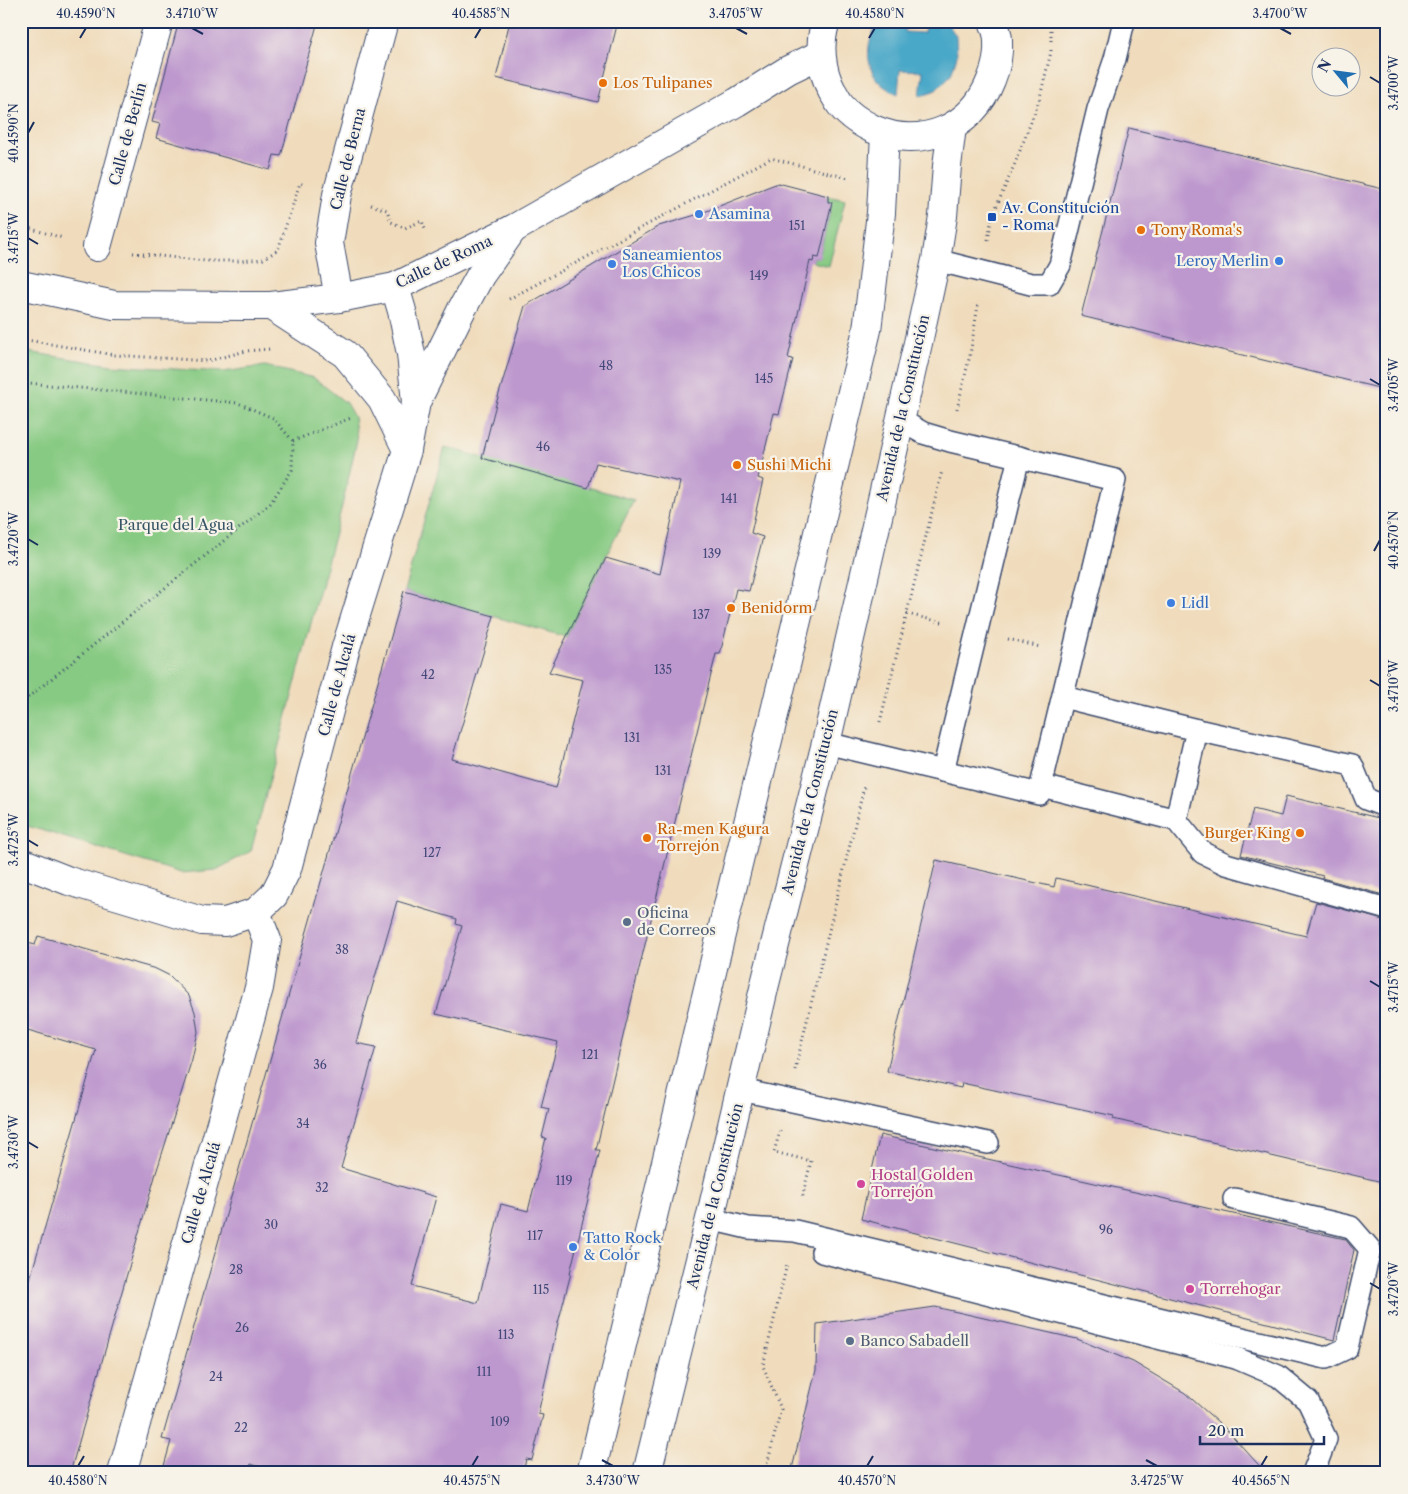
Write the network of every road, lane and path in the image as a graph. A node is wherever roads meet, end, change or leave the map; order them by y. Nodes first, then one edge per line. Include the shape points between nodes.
1 (159, 21) edge
2 (384, 21) edge
3 (826, 21) edge
4 (993, 21) edge
5 (1051, 21) edge
6 (1124, 21) edge
7 (821, 54) junction
8 (952, 127) junction
9 (885, 134) junction
10 (771, 158) dead end
11 (513, 229) junction
12 (97, 247) dead end
13 (936, 260) junction
14 (983, 272) junction
15 (21, 285) edge
16 (395, 287) junction
17 (339, 298) junction
18 (508, 300) dead end
19 (271, 306) junction
20 (21, 339) edge
21 (274, 348) dead end
22 (21, 382) edge
23 (416, 402) junction
24 (354, 417) dead end
25 (900, 420) junction
26 (293, 441) junction
27 (950, 441) junction
28 (407, 450) junction
29 (1019, 457) junction
30 (1063, 697) junction
31 (21, 703) edge
32 (1197, 730) junction
33 (826, 743) junction
34 (872, 755) junction
35 (943, 771) junction
36 (1042, 786) junction
37 (1387, 807) edge
38 (1176, 820) junction
39 (21, 862) edge
40 (21, 881) edge
41 (69, 881) junction
42 (1387, 909) edge
43 (256, 912) junction
44 (741, 1090) junction
45 (787, 1100) junction
46 (988, 1143) dead end
47 (1234, 1199) dead end
48 (710, 1219) junction
49 (793, 1238) junction
50 (122, 1473) edge
51 (591, 1473) edge
52 (647, 1473) edge
53 (765, 1473) edge
54 (1313, 1473) edge

1 - 12 street, Calle de Berlín
2 - 17 street, Calle de Berna via 338,195 329,242
3 - 7 street
4 - 8 street via 998,39 996,68 986,94 970,114
5 - 14 path via 1051,52 1039,101 992,217
6 - 14 lane via 1098,109 1060,265 1049,284 1031,284
7 - 9 street via 826,80 840,104 861,123
7 - 11 street, Calle de Roma
8 - 9 street via 930,135 907,138
8 - 13 street, Avenida de la Constitución
9 - 51 street via 881,213 867,330
10 - 18 path
11 - 16 street, Calle de Roma
11 - 23 street, Calle de Alcalá via 480,276
13 - 14 lane
13 - 25 street, Avenida de la Constitución
14 - 27 path via 970,355
15 - 19 street, Calle de Roma via 114,305
16 - 17 street, Calle de Roma
16 - 23 street, Calle de Alcalá via 411,354
17 - 19 street, Calle de Roma
19 - 28 street via 345,354 382,399
20 - 21 path via 114,355 208,361
22 - 26 path via 238,403 273,418
23 - 28 street, Calle de Alcalá
24 - 26 path
25 - 27 lane via 923,433
25 - 33 street, Avenida de la Constitución
26 - 31 path via 292,470 270,504
27 - 29 lane
27 - 34 path
28 - 43 street, Calle de Alcalá via 346,647 287,869 274,895
29 - 30 lane via 1115,480
29 - 35 lane
30 - 32 lane
30 - 36 lane
32 - 37 lane via 1352,765 1366,799
32 - 38 lane
33 - 34 lane
33 - 44 street, Avenida de la Constitución
34 - 35 lane
34 - 45 path
35 - 36 lane via 1039,794
36 - 38 lane
38 - 42 lane via 1203,853 1226,864
39 - 41 street
40 - 41 street
41 - 43 street, Calle de Alcalá via 202,922 225,922
43 - 50 street, Calle de Alcalá via 267,940 259,988
44 - 45 lane
44 - 48 street, Avenida de la Constitución
45 - 46 lane
45 - 49 path via 774,1152 811,1161
47 - 49 lane via 1351,1227 1370,1248 1347,1348 1326,1358
48 - 49 lane
48 - 52 street, Avenida de la Constitución
49 - 53 path via 763,1366 781,1409
49 - 54 lane via 1236,1358 1278,1376 1308,1401 1326,1439

